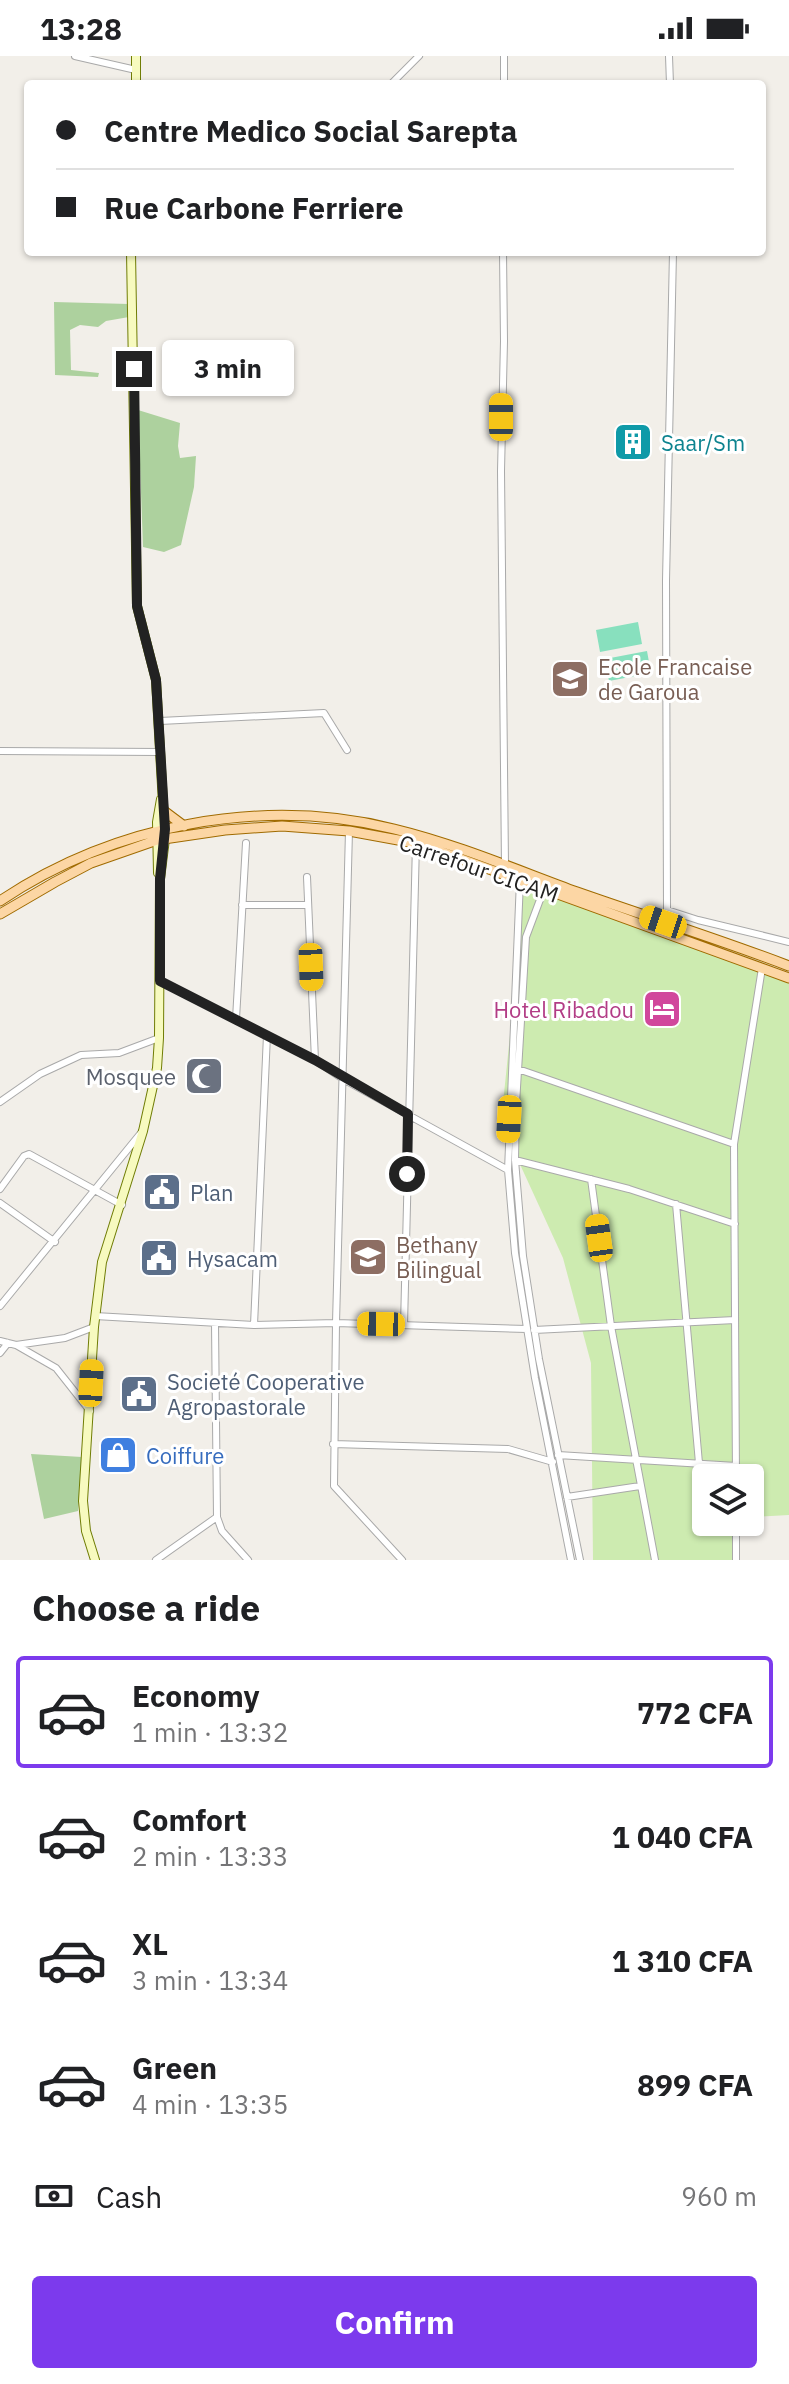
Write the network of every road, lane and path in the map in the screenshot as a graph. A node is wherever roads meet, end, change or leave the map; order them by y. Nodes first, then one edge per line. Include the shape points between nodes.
1 (75, 56) edge
2 (136, 56) edge
3 (419, 56) edge
4 (504, 56) edge
5 (669, 56) edge
6 (136, 70) junction
7 (136, 80) edge
8 (395, 80) edge
9 (504, 80) edge
10 (670, 80) edge
11 (131, 256) edge
12 (503, 256) edge
13 (673, 256) edge
14 (160, 721) junction
15 (347, 750) dead end
16 (0, 751) edge
17 (160, 752) junction
18 (162, 794) junction
19 (164, 811) junction
20 (184, 826) junction
21 (349, 831) junction
22 (161, 835) junction
23 (246, 843) dead end
24 (416, 843) junction
25 (505, 866) junction
26 (307, 877) dead end
27 (520, 880) junction
28 (544, 889) junction
29 (0, 901) edge
30 (242, 905) junction
31 (308, 905) junction
32 (667, 910) junction
33 (0, 914) edge
34 (663, 922) junction
35 (789, 942) edge
36 (789, 966) edge
37 (762, 968) junction
38 (789, 978) edge
39 (160, 981) junction
40 (236, 1019) junction
41 (267, 1035) junction
42 (159, 1038) junction
43 (315, 1060) junction
44 (518, 1069) junction
45 (343, 1079) junction
46 (0, 1102) edge
47 (408, 1114) junction
48 (143, 1131) junction
49 (734, 1144) junction
50 (515, 1160) junction
51 (508, 1170) junction
52 (591, 1179) junction
53 (0, 1189) edge
54 (93, 1190) junction
55 (0, 1203) edge
56 (676, 1204) junction
57 (122, 1205) junction
58 (735, 1224) junction
59 (55, 1242) junction
60 (0, 1306) edge
61 (95, 1316) junction
62 (735, 1320) junction
63 (686, 1322) junction
64 (215, 1323) junction
65 (336, 1323) junction
66 (254, 1325) junction
67 (404, 1325) junction
68 (611, 1326) junction
69 (94, 1327) junction
70 (531, 1330) junction
71 (0, 1341) edge
72 (8, 1343) junction
73 (16, 1345) junction
74 (0, 1353) edge
75 (90, 1411) junction
76 (333, 1444) junction
77 (558, 1455) junction
78 (635, 1461) junction
79 (553, 1462) junction
80 (699, 1463) junction
81 (711, 1464) edge
82 (736, 1464) edge
83 (640, 1486) junction
84 (567, 1497) junction
85 (217, 1517) junction
86 (736, 1536) edge
87 (95, 1560) edge
88 (156, 1560) edge
89 (248, 1560) edge
90 (402, 1560) edge
91 (571, 1560) edge
92 (580, 1560) edge
93 (655, 1560) edge
94 (736, 1560) edge

1 - 6 street
2 - 6 street
3 - 8 street
4 - 9 street
5 - 10 street
6 - 7 street
11 - 14 street via 137,606 156,680
12 - 25 street
13 - 32 street
14 - 15 street via 324,713
14 - 17 street
16 - 17 street
17 - 18 street
18 - 19 street
18 - 22 street
19 - 20 main road
19 - 22 street
20 - 22 main road
20 - 25 main road via 285,815 359,822 423,836
21 - 22 main road, Carrefour CICAM via 282,826
21 - 24 main road, Carrefour CICAM
21 - 45 street
22 - 29 main road via 91,852
22 - 33 main road via 91,863
22 - 39 street via 156,860
23 - 30 street
24 - 27 main road, Carrefour CICAM
24 - 47 street
25 - 34 main road
26 - 31 street
27 - 28 main road, Carrefour CICAM
27 - 51 street
28 - 37 main road, Carrefour CICAM
28 - 44 street via 526,937
30 - 31 street
30 - 40 street
31 - 43 street
32 - 34 street
32 - 35 street
34 - 36 main road
37 - 38 main road, Carrefour CICAM
37 - 49 street
39 - 40 street
39 - 42 street
40 - 41 street
41 - 43 street
41 - 66 street
42 - 46 street via 119,1053 73,1058
42 - 48 street
43 - 45 street
44 - 49 street
44 - 50 street
45 - 47 street
45 - 65 street
47 - 51 street
47 - 67 street
48 - 54 street
48 - 57 street
49 - 58 street
50 - 52 street
50 - 70 street
51 - 70 street via 515,1253
52 - 56 street
52 - 68 street
53 - 54 street via 29,1154
54 - 57 street
54 - 59 street
55 - 59 street
56 - 58 street
56 - 63 street
57 - 61 street via 102,1262
58 - 62 street
59 - 60 street
61 - 64 street
61 - 69 street
62 - 63 street
62 - 82 street
63 - 68 street
63 - 80 street
64 - 66 street
64 - 85 street
65 - 66 street
65 - 67 street
65 - 76 street
67 - 70 street
68 - 70 street
68 - 78 street
69 - 73 street via 65,1338
69 - 75 street
70 - 77 street
70 - 79 street
71 - 72 street
72 - 73 street
72 - 74 street
73 - 75 street via 56,1368
75 - 87 street via 83,1501
76 - 79 street via 508,1449
76 - 90 street via 334,1486
77 - 78 street
77 - 84 street
78 - 80 street
78 - 83 street
79 - 91 street
80 - 81 street
83 - 84 street
83 - 93 street
84 - 92 street
85 - 88 street
85 - 89 street via 222,1531
86 - 94 street

